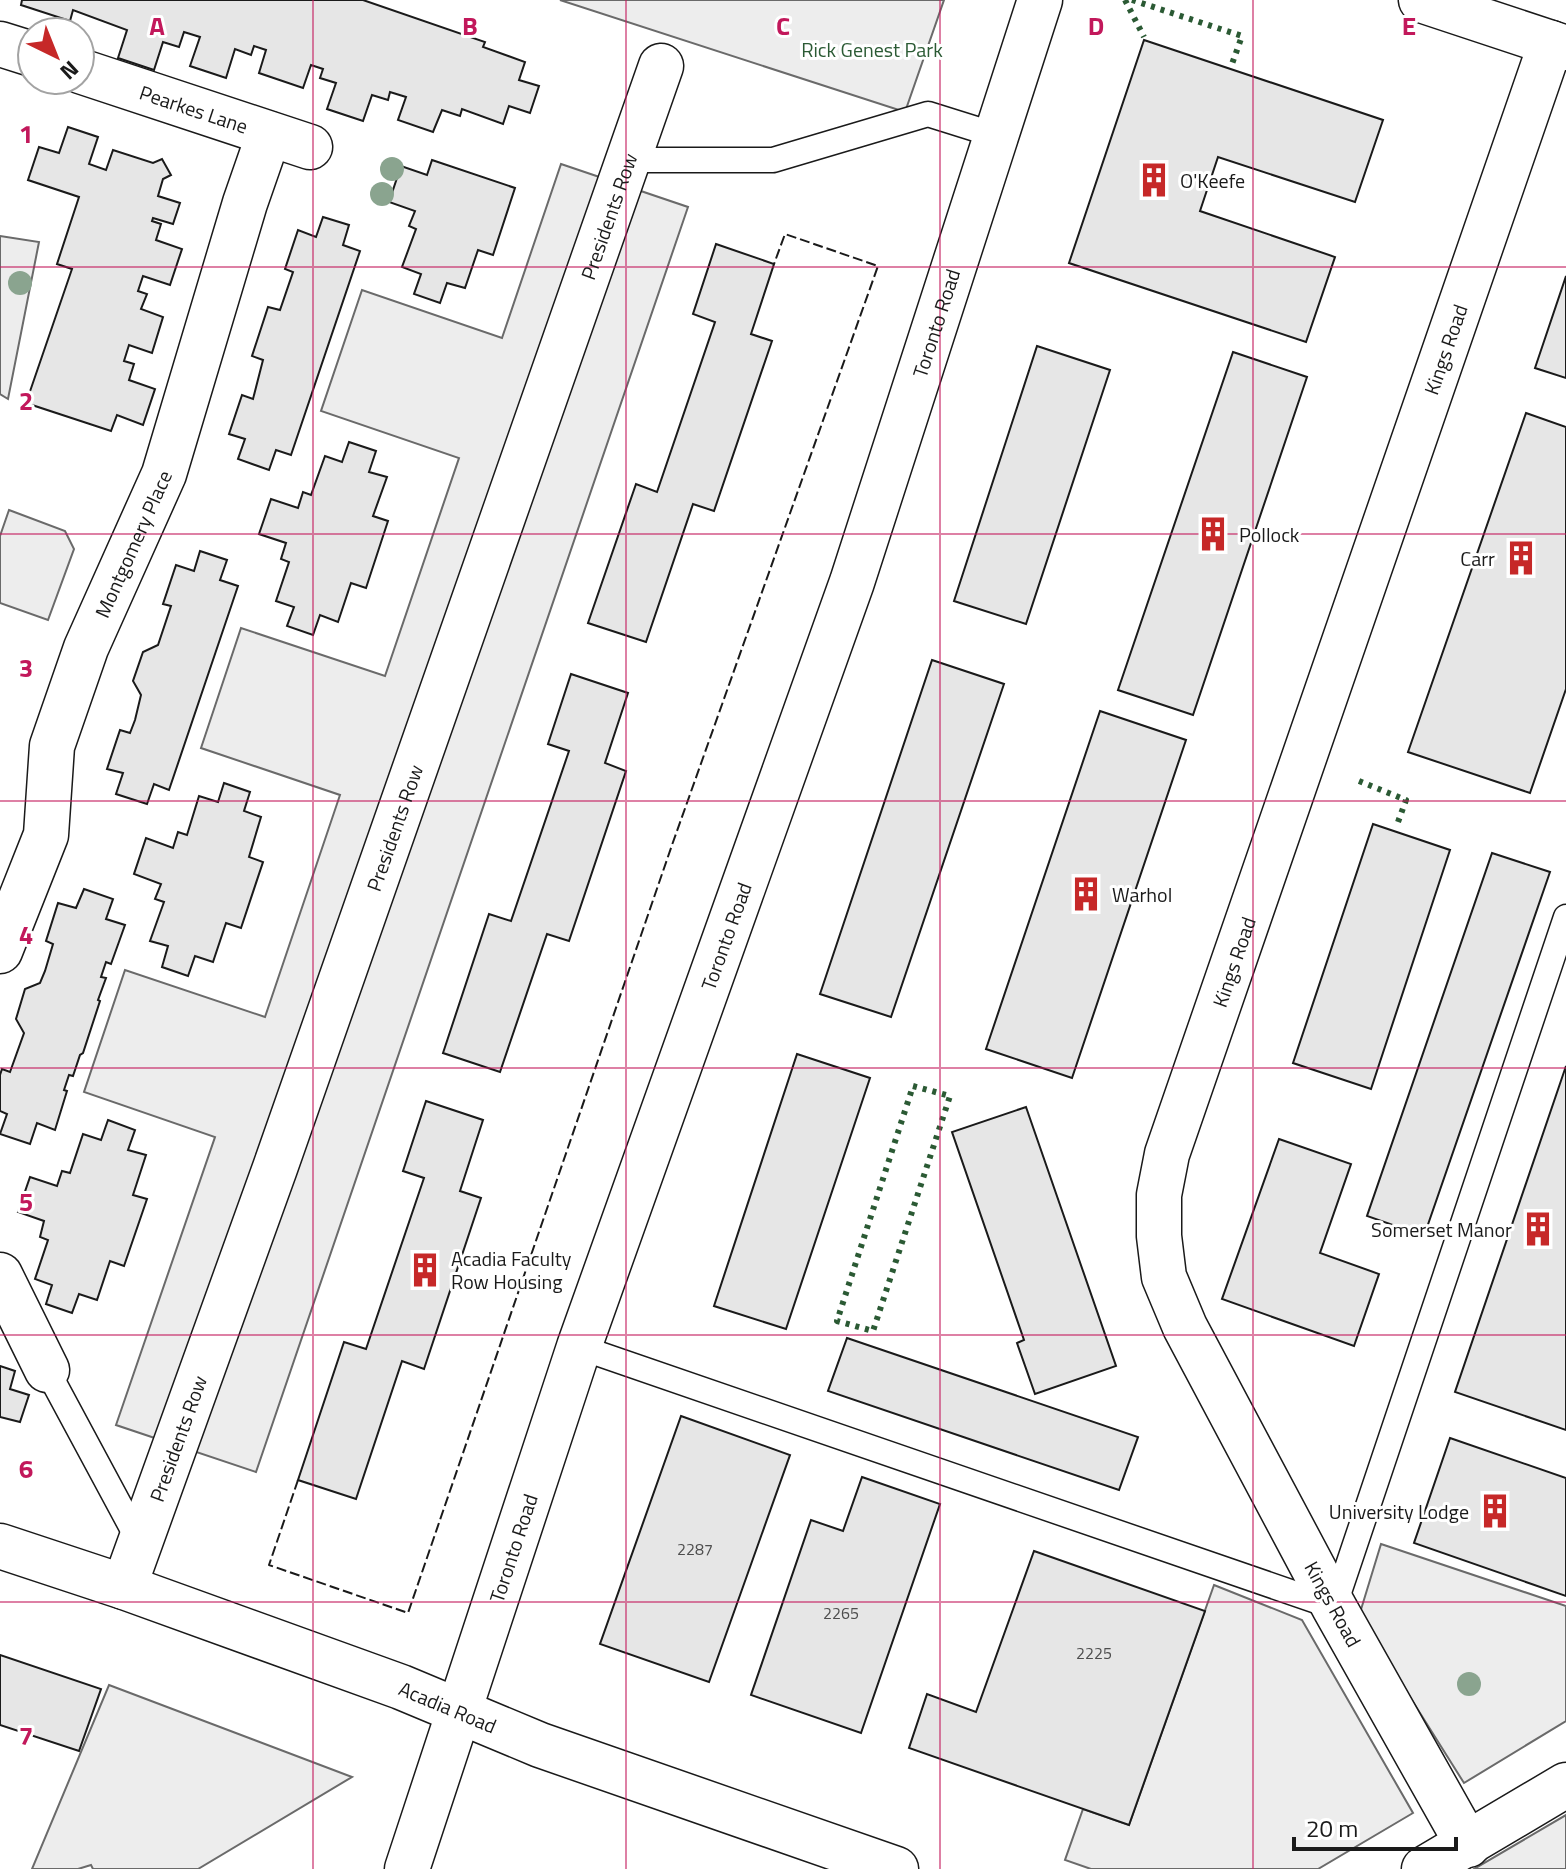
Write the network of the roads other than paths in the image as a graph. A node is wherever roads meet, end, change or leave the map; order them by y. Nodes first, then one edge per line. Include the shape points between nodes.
1 (1040, 0) edge
2 (1421, 0) edge
3 (1558, 46) edge
4 (661, 66) dead end
5 (96, 76) edge
6 (269, 134) junction
7 (995, 135) junction
8 (310, 147) dead end
9 (628, 160) junction
10 (1566, 917) edge
11 (0, 951) edge
12 (0, 1275) edge
13 (579, 1347) junction
14 (47, 1370) joint
15 (140, 1543) junction
16 (0, 1546) edge
17 (124, 1587) junction
18 (1334, 1607) junction
19 (459, 1713) junction
20 (1566, 1785) edge
21 (1468, 1845) junction
22 (407, 1869) edge
23 (896, 1869) edge
24 (1424, 1869) edge

1 - 7 street, Toronto Road
2 - 3 street
3 - 18 street, Kings Road via 1167,1154 1159,1195 1164,1277 1185,1327
4 - 9 street, Presidents Row
5 - 6 street, Pearkes Lane
6 - 8 street, Pearkes Lane
6 - 11 street, Montgomery Place via 164,474 86,648 52,746 46,835
7 - 9 lane via 928,114 773,160
7 - 13 street, Toronto Road via 852,582
9 - 15 street, Presidents Row
10 - 18 lane
12 - 14 street
13 - 18 lane
13 - 19 street, Toronto Road
14 - 15 lane
15 - 17 street, Presidents Row
16 - 17 street, Acadia Road
17 - 19 street, Acadia Road
18 - 21 street, Kings Road
19 - 22 street, Toronto Road
19 - 23 street, Acadia Road
20 - 21 street
21 - 24 street

